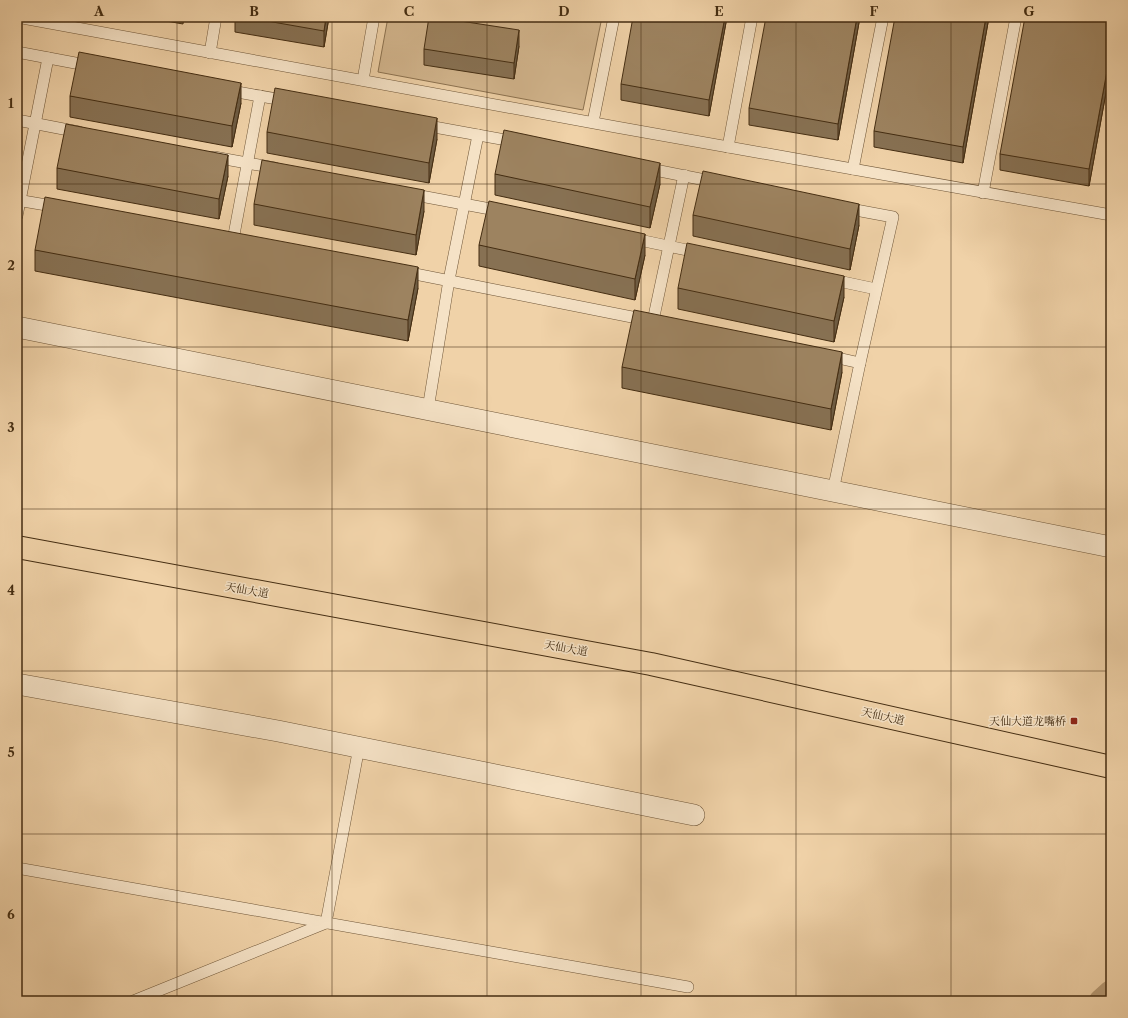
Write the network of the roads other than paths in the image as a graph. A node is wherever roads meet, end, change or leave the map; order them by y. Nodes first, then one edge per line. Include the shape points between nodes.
1 (17, 17) edge
2 (216, 17) edge
3 (374, 17) edge
4 (614, 17) edge
5 (752, 17) edge
6 (883, 17) edge
7 (1016, 17) edge
8 (40, 19) edge
9 (17, 52) edge
10 (210, 52) junction
11 (48, 58) junction
12 (103, 68) edge
13 (363, 80) junction
14 (213, 88) edge
15 (260, 96) junction
16 (299, 103) edge
17 (17, 120) edge
18 (593, 122) junction
19 (35, 124) junction
20 (416, 124) edge
21 (90, 134) edge
22 (478, 135) junction
23 (525, 144) edge
24 (728, 147) junction
25 (200, 154) edge
26 (247, 163) junction
27 (631, 165) edge
28 (854, 169) junction
29 (286, 170) edge
30 (684, 176) junction
31 (723, 183) edge
32 (403, 192) edge
33 (983, 193) junction
34 (18, 200) edge
35 (465, 204) junction
36 (831, 205) edge
37 (66, 208) edge
38 (510, 213) edge
39 (1111, 215) edge
40 (17, 216) edge
41 (616, 235) edge
42 (233, 240) edge
43 (669, 246) junction
44 (715, 256) edge
45 (395, 270) edge
46 (822, 278) edge
47 (449, 280) junction
48 (876, 289) junction
49 (17, 327) edge
50 (822, 355) edge
51 (860, 363) junction
52 (428, 409) junction
53 (833, 491) junction
54 (17, 547) edge
55 (1111, 547) edge
56 (17, 684) edge
57 (359, 747) junction
58 (1111, 768) edge
59 (694, 815) dead end
60 (17, 868) edge
61 (326, 923) junction
62 (688, 987) dead end
63 (133, 1001) edge

1 - 8 lane
2 - 10 lane
3 - 13 lane
4 - 18 lane
5 - 24 lane
6 - 28 lane
7 - 33 lane
8 - 10 lane
9 - 11 lane
10 - 13 lane
11 - 12 lane
11 - 19 lane
13 - 18 lane
14 - 15 lane
15 - 16 lane
15 - 26 lane
17 - 19 lane
18 - 24 lane
19 - 21 lane
19 - 34 lane
20 - 22 lane
22 - 23 lane
22 - 35 lane
24 - 28 lane
25 - 26 lane
26 - 29 lane
26 - 42 lane
27 - 30 lane
28 - 33 lane
30 - 31 lane
30 - 43 lane
32 - 35 lane
33 - 39 lane
34 - 37 lane
34 - 40 lane
35 - 38 lane
35 - 47 lane
36 - 48 lane via 893,217
41 - 43 lane
43 - 44 lane
43 - 47 lane via 657,322
45 - 47 lane
46 - 48 lane
47 - 52 lane
48 - 51 lane
49 - 52 street
50 - 51 lane
51 - 53 lane
52 - 53 street
53 - 55 street
54 - 58 main road, 天仙大道 via 651,664
56 - 57 street
57 - 59 street
57 - 61 lane
60 - 61 lane
61 - 62 lane
61 - 63 lane

